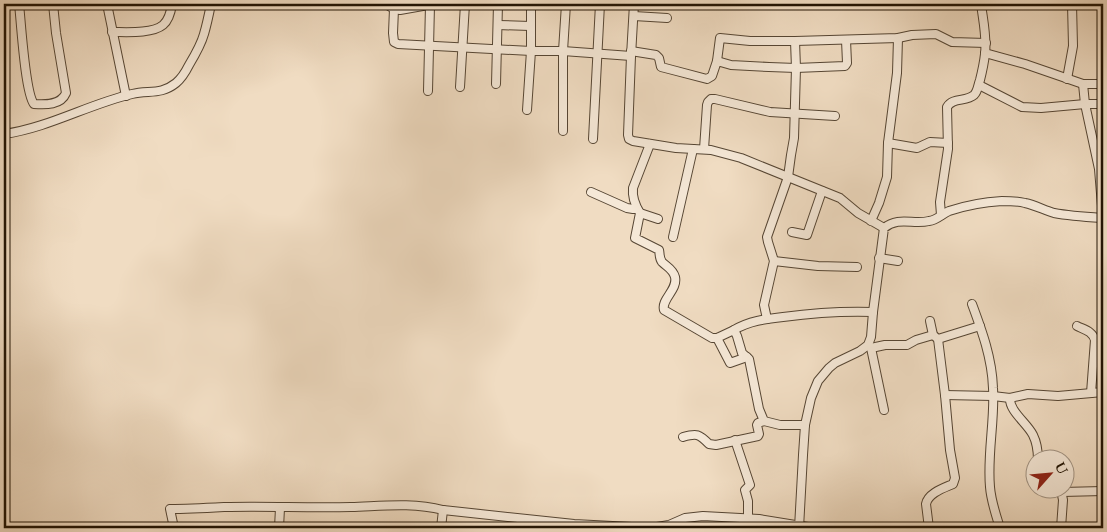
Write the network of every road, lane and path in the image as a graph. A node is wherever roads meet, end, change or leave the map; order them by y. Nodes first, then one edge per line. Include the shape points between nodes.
1 (19, 4) edge
2 (53, 4) edge
3 (107, 4) edge
4 (172, 4) edge
5 (212, 4) edge
6 (386, 4) edge
7 (432, 4) edge
8 (465, 4) edge
9 (498, 4) edge
10 (531, 4) edge
11 (566, 4) edge
12 (600, 4) edge
13 (634, 4) edge
14 (981, 4) edge
15 (1072, 4) edge
16 (394, 9) junction
17 (634, 16) junction
18 (667, 18) dead end
19 (498, 25) junction
20 (530, 26) junction
21 (112, 32) junction
22 (898, 38) junction
23 (846, 40) junction
24 (795, 42) junction
25 (986, 43) junction
26 (429, 46) junction
27 (463, 48) junction
28 (496, 49) junction
29 (530, 51) junction
30 (563, 51) junction
31 (631, 53) junction
32 (985, 53) junction
33 (597, 54) junction
34 (716, 61) junction
35 (796, 68) junction
36 (1067, 79) junction
37 (496, 84) dead end
38 (1084, 84) junction
39 (1103, 84) edge
40 (978, 85) junction
41 (460, 86) dead end
42 (428, 91) dead end
43 (126, 96) junction
44 (1085, 104) junction
45 (1103, 104) edge
46 (527, 110) dead end
47 (794, 114) junction
48 (835, 116) dead end
49 (563, 131) dead end
50 (4, 134) edge
51 (593, 139) dead end
52 (888, 143) junction
53 (948, 143) junction
54 (650, 144) junction
55 (693, 149) junction
56 (704, 149) junction
57 (788, 177) junction
58 (822, 191) junction
59 (591, 192) dead end
60 (638, 211) junction
61 (941, 215) junction
62 (1103, 218) edge
63 (658, 219) dead end
64 (871, 221) junction
65 (884, 228) junction
66 (792, 232) dead end
67 (673, 237) dead end
68 (880, 258) junction
69 (774, 261) junction
70 (898, 262) dead end
71 (857, 267) dead end
72 (972, 304) dead end
73 (872, 312) junction
74 (767, 319) junction
75 (930, 321) dead end
76 (980, 326) junction
77 (1077, 326) dead end
78 (734, 330) junction
79 (936, 337) junction
80 (717, 338) junction
81 (870, 346) junction
82 (747, 357) junction
83 (1103, 392) edge
84 (1091, 393) junction
85 (945, 395) junction
86 (993, 396) junction
87 (1010, 398) junction
88 (884, 410) dead end
89 (764, 422) junction
90 (805, 425) junction
91 (683, 436) dead end
92 (736, 440) junction
93 (1037, 450) edge
94 (1074, 491) edge
95 (1103, 491) edge
96 (1063, 500) edge
97 (280, 508) junction
98 (443, 510) junction
99 (748, 518) junction
100 (574, 526) edge
101 (799, 527) edge
102 (174, 528) edge
103 (279, 528) edge
104 (440, 528) edge
105 (814, 528) edge
106 (929, 528) edge
107 (1000, 528) edge
108 (1062, 528) edge

1 - 2 street via 34,104 60,101 66,93
3 - 21 street
4 - 21 street via 162,26
5 - 43 street via 198,49 176,83 158,92
6 - 16 street
7 - 16 street
7 - 26 street
8 - 27 street
9 - 19 street
10 - 20 street
11 - 30 street
12 - 33 street
13 - 17 street
14 - 25 street
15 - 36 street via 1073,46
16 - 26 street via 394,42
17 - 18 street
17 - 31 street
19 - 20 street
19 - 28 street
20 - 29 street
21 - 43 street
22 - 23 street
22 - 25 street via 936,34 952,42
22 - 52 street
23 - 24 street
23 - 35 street via 845,66
24 - 34 street via 720,38
24 - 35 street
25 - 32 street
26 - 27 street
26 - 42 street
27 - 28 street
27 - 41 street
28 - 29 street
28 - 37 street
29 - 30 street
29 - 46 street
30 - 33 street
30 - 49 street
31 - 33 street
31 - 34 street via 656,55 664,68 707,79 712,76
31 - 54 street via 628,135 631,140
32 - 36 street
32 - 40 street
33 - 51 street
34 - 35 street via 731,65
35 - 47 street
36 - 38 street
38 - 39 street
38 - 44 street
40 - 44 street via 1022,107
40 - 53 street via 971,96 948,104
43 - 50 street
44 - 45 street
44 - 62 street via 1098,163
47 - 48 street
47 - 56 street via 711,99 707,105
47 - 57 street
52 - 53 street via 917,148 930,142
52 - 64 street via 887,177
53 - 61 street
54 - 55 street
54 - 60 street via 632,188
55 - 56 street
55 - 67 street
56 - 57 street via 732,155
57 - 58 street
57 - 69 street via 767,239
58 - 64 street via 840,198
58 - 66 street via 808,235
59 - 60 street
60 - 63 street
60 - 80 street via 634,238 658,250 661,260 675,276 675,286 664,309 710,338
61 - 62 street via 985,203 1018,202 1059,214
61 - 65 street via 929,221 904,221
64 - 65 street
65 - 68 street
68 - 70 street
68 - 73 street
69 - 71 street
69 - 74 street via 764,305
72 - 76 street
73 - 74 street via 804,313
73 - 81 street
74 - 78 street
75 - 79 street
76 - 79 street
76 - 86 street via 990,362
77 - 84 street via 1091,333 1095,340
78 - 80 street
78 - 82 street via 742,353
79 - 81 street via 907,345
79 - 85 street
80 - 82 street via 730,363
81 - 88 street
81 - 90 street via 835,363 823,373 814,388
82 - 89 street
83 - 84 street
84 - 87 street via 1028,394
85 - 86 street
85 - 106 street via 954,480 953,484 926,500
86 - 87 street
86 - 107 street via 990,487
87 - 93 street via 1012,409 1034,437
89 - 90 street
89 - 92 street via 757,425 758,436
90 - 101 street
91 - 92 street via 698,435 711,445
92 - 99 street via 750,485 745,490
94 - 95 street
96 - 108 street
97 - 98 street via 398,504
97 - 102 street via 170,509
97 - 103 street
98 - 100 street
98 - 104 street
99 - 100 street via 691,516 651,528
99 - 101 street
101 - 105 street

